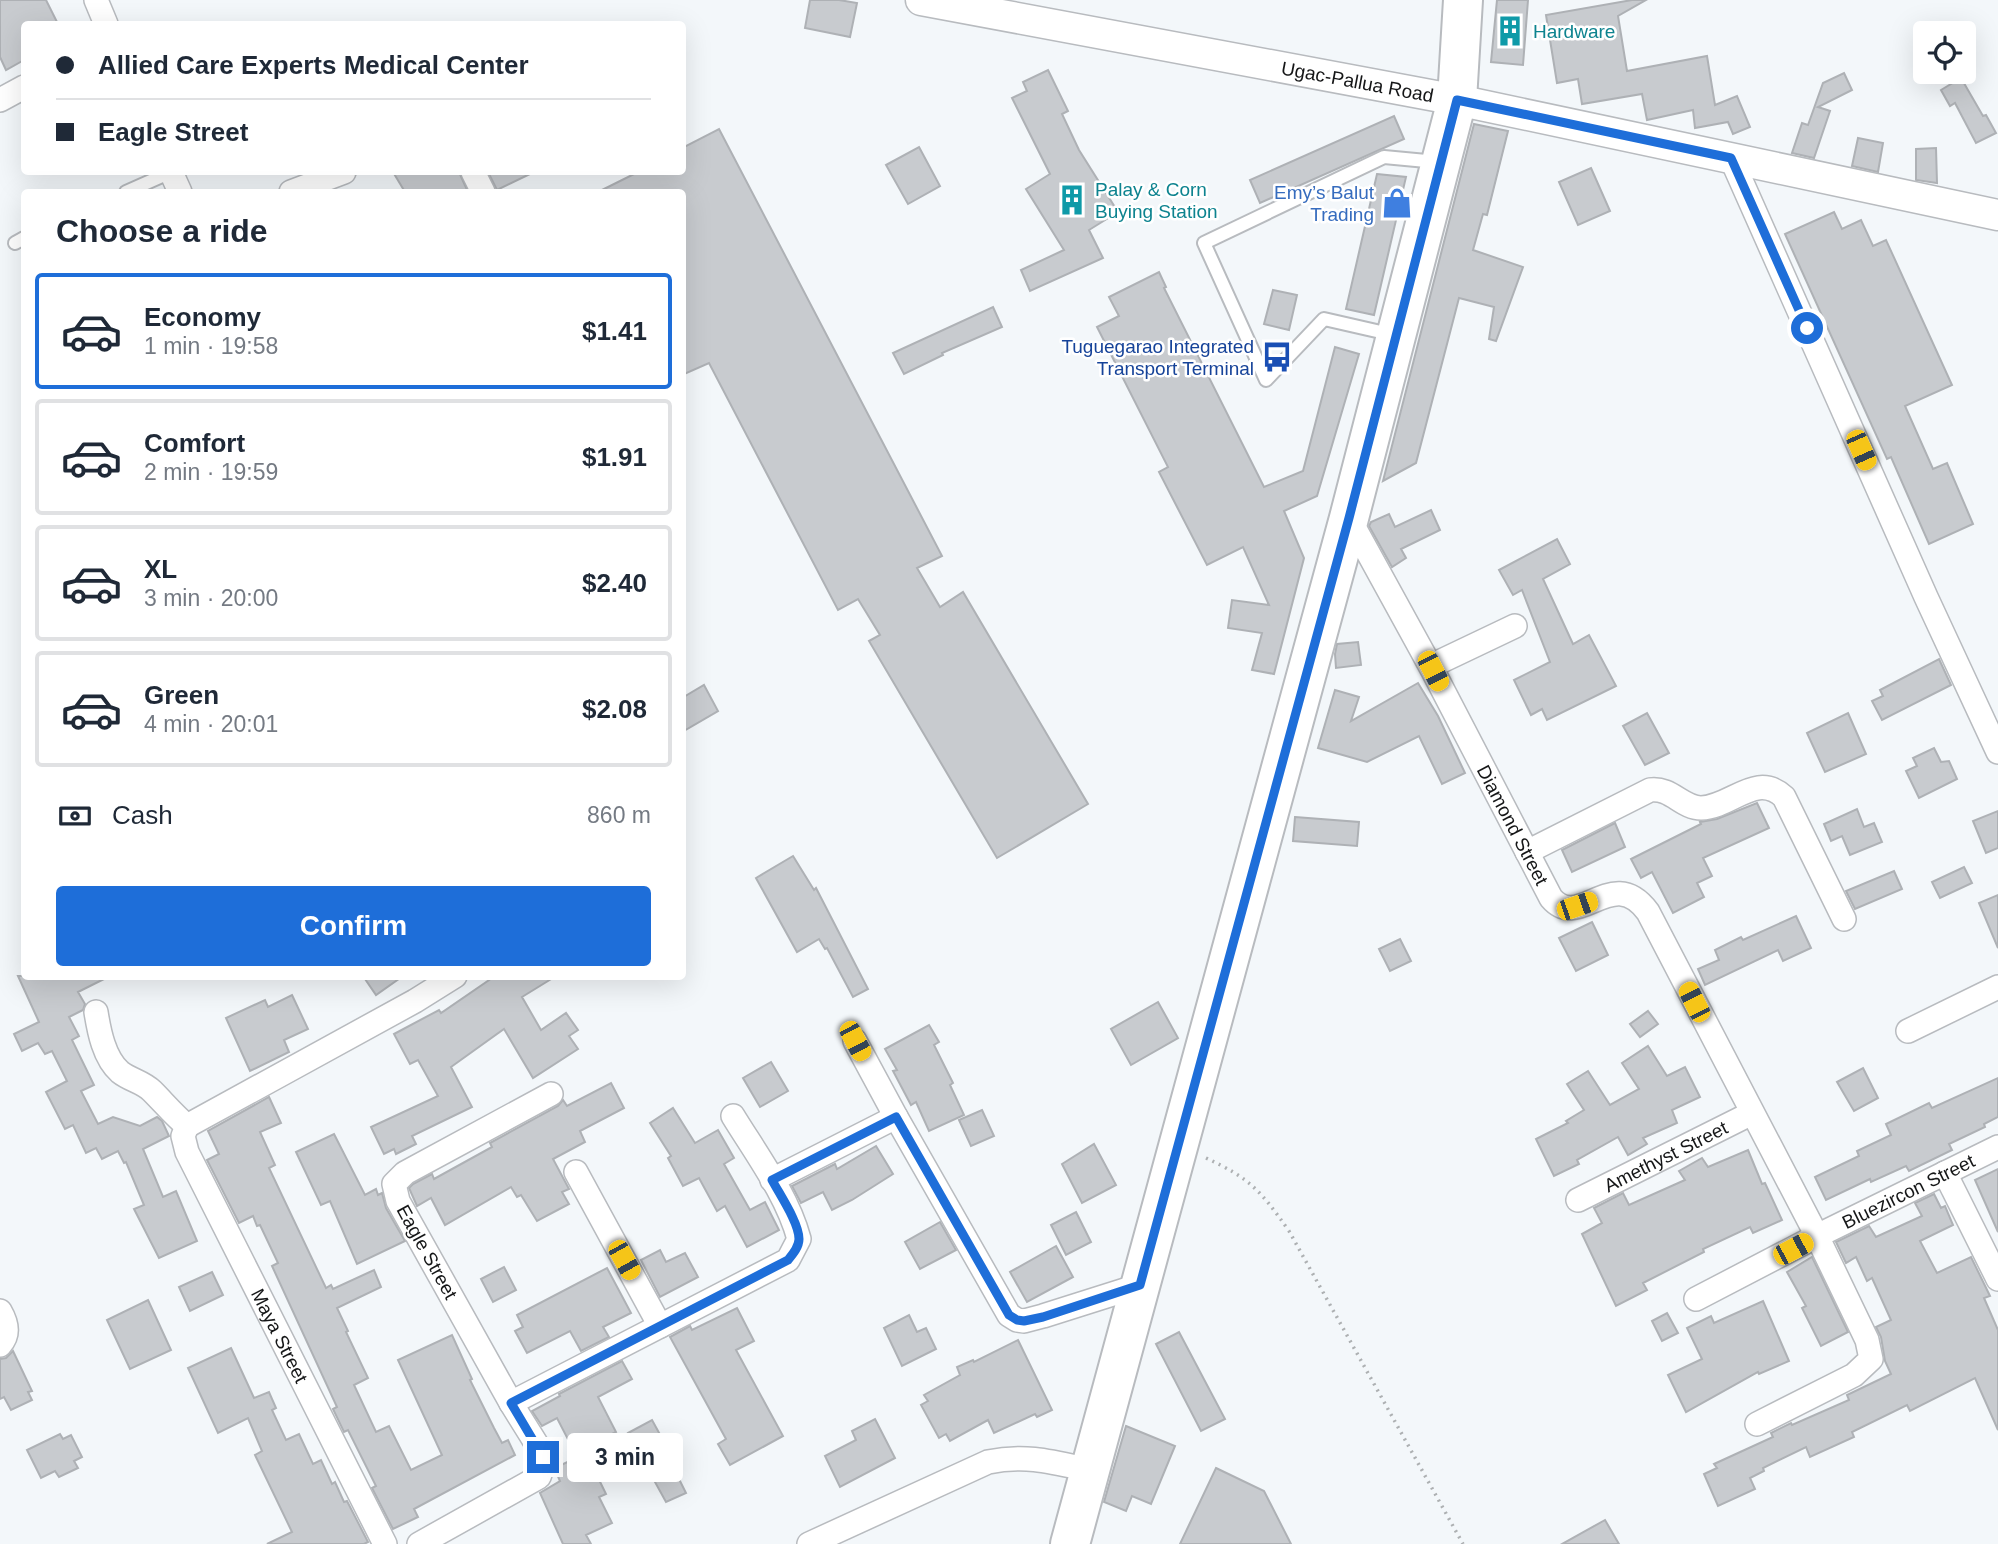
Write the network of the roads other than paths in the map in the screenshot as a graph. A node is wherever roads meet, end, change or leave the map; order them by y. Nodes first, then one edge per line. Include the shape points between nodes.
1 (96, 0) edge
2 (921, 0) edge
3 (1464, 0) edge
4 (105, 21) edge
5 (21, 89) edge
6 (0, 100) edge
7 (1457, 100) junction
8 (1731, 158) junction
9 (1441, 162) junction
10 (164, 175) edge
11 (337, 180) edge
12 (133, 189) edge
13 (302, 189) edge
14 (1998, 215) edge
15 (1396, 335) junction
16 (1349, 518) junction
17 (1515, 626) dead end
18 (1430, 666) junction
19 (1998, 752) edge
20 (1527, 852) junction
21 (1844, 919) dead end
22 (449, 980) edge
23 (1998, 987) edge
24 (96, 1012) dead end
25 (1908, 1031) dead end
26 (855, 1041) dead end
27 (551, 1094) dead end
28 (1752, 1113) junction
29 (733, 1116) dead end
30 (896, 1117) junction
31 (187, 1126) junction
32 (1998, 1147) edge
33 (576, 1171) dead end
34 (1945, 1173) junction
35 (772, 1180) junction
36 (1578, 1200) dead end
37 (1817, 1236) junction
38 (1998, 1279) edge
39 (1140, 1285) junction
40 (1696, 1299) dead end
41 (0, 1311) edge
42 (660, 1326) junction
43 (0, 1345) edge
44 (511, 1403) junction
45 (1757, 1424) dead end
46 (1089, 1470) junction
47 (385, 1544) edge
48 (419, 1544) edge
49 (809, 1544) edge
50 (1070, 1544) edge

1 - 4 street
2 - 7 street, Ugac-Pallua Road
3 - 7 highway
5 - 6 street
7 - 8 street, Ugac-Pallua Road
7 - 9 highway
8 - 14 street, Ugac-Pallua Road
8 - 19 street
9 - 15 highway
9 - 15 lane via 1384,157 1204,243 1266,380 1324,318
10 - 12 lane
11 - 13 street
15 - 16 highway
16 - 18 street, Diamond Street
16 - 39 highway
17 - 18 street
18 - 20 street, Diamond Street
20 - 21 street via 1650,790 1660,788 1700,808 1756,786 1769,788 1784,797
20 - 28 street, Diamond Street via 1558,906 1567,909 1615,893 1630,894 1640,902
22 - 31 street
23 - 25 street
24 - 31 street via 111,1061 120,1072 152,1091
26 - 30 street
27 - 44 street, Eagle Street via 405,1173 394,1184 398,1201
28 - 36 street, Amethyst Street
28 - 37 street, Diamond Street
29 - 35 street
30 - 35 street
30 - 39 street via 1009,1315 1024,1321 1043,1317
31 - 47 street, Maya Street via 183,1136 187,1153
32 - 34 street, Bluezircon Street
33 - 42 street
34 - 37 street, Bluezircon Street
34 - 38 street
35 - 42 street via 799,1240 788,1260
37 - 40 street, Bluezircon Street
37 - 45 street, Diamond Street via 1867,1340 1871,1359 1854,1376
39 - 46 highway
41 - 43 street via 7,1329
42 - 44 street
44 - 48 street, Eagle Street via 543,1457 539,1477
46 - 49 street via 1011,1457 988,1462
46 - 50 highway

